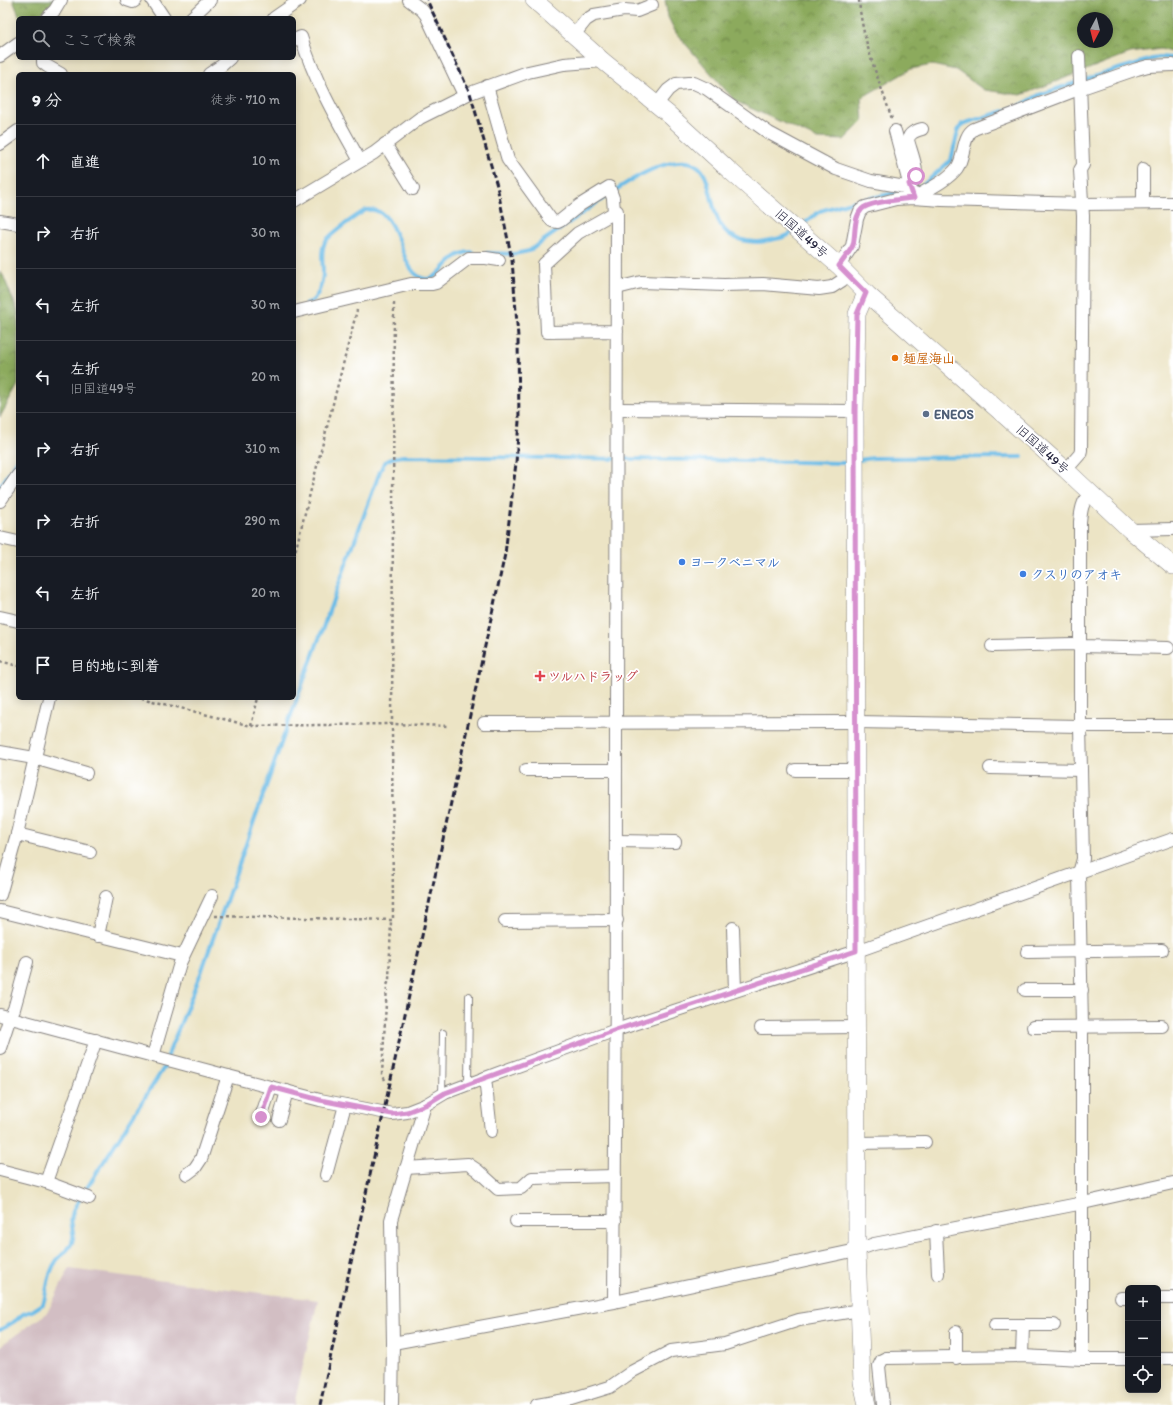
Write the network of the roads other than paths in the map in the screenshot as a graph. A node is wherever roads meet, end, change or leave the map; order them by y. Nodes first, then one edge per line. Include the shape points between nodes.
1 (61, 0) edge
2 (127, 0) edge
3 (136, 0) edge
4 (152, 0) edge
5 (210, 0) edge
6 (300, 0) edge
7 (409, 0) edge
8 (534, 0) edge
9 (652, 5) dead end
10 (49, 16) edge
11 (163, 16) edge
12 (193, 16) edge
13 (277, 16) edge
14 (574, 35) junction
15 (296, 39) edge
16 (16, 45) edge
17 (0, 56) edge
18 (1079, 56) dead end
19 (43, 60) edge
20 (228, 60) edge
21 (603, 61) junction
22 (1173, 65) edge
23 (58, 72) edge
24 (212, 72) edge
25 (487, 86) junction
26 (1079, 88) junction
27 (464, 95) junction
28 (657, 104) junction
29 (922, 129) dead end
30 (896, 131) road end
31 (16, 132) edge
32 (0, 144) edge
33 (385, 144) junction
34 (360, 161) junction
35 (1143, 170) dead end
36 (413, 189) dead end
37 (911, 191) junction
38 (296, 200) edge
39 (1143, 202) junction
40 (1173, 203) edge
41 (1083, 204) junction
42 (614, 212) junction
43 (0, 221) edge
44 (16, 224) edge
45 (499, 260) dead end
46 (844, 271) junction
47 (617, 288) junction
48 (866, 293) junction
49 (296, 312) edge
50 (617, 331) junction
51 (617, 409) junction
52 (855, 411) junction
53 (1066, 470) junction
54 (16, 477) edge
55 (1090, 493) junction
56 (0, 501) edge
57 (1173, 529) edge
58 (1130, 530) junction
59 (0, 538) edge
60 (16, 542) edge
61 (1173, 566) edge
62 (0, 616) edge
63 (16, 620) edge
64 (992, 646) dead end
65 (1080, 646) junction
66 (1168, 648) dead end
67 (48, 700) edge
68 (857, 722) junction
69 (484, 723) dead end
70 (616, 723) junction
71 (1080, 726) junction
72 (1173, 726) edge
73 (0, 752) edge
74 (34, 758) junction
75 (990, 768) dead end
76 (526, 770) dead end
77 (616, 770) junction
78 (795, 770) dead end
79 (857, 770) junction
80 (1081, 770) junction
81 (86, 773) dead end
82 (17, 834) junction
83 (1173, 839) edge
84 (617, 841) junction
85 (675, 842) dead end
86 (90, 852) dead end
87 (1079, 873) junction
88 (0, 895) edge
89 (212, 896) dead end
90 (106, 897) dead end
91 (0, 911) edge
92 (617, 920) junction
93 (505, 921) dead end
94 (733, 928) dead end
95 (98, 936) junction
96 (1162, 950) dead end
97 (856, 951) junction
98 (1081, 951) junction
99 (1027, 952) dead end
100 (182, 956) junction
101 (28, 962) dead end
102 (735, 990) junction
103 (1025, 990) dead end
104 (1082, 990) junction
105 (469, 996) dead end
106 (5, 1016) edge
107 (1082, 1026) junction
108 (1162, 1026) dead end
109 (857, 1027) junction
110 (1033, 1027) dead end
111 (761, 1028) dead end
112 (616, 1030) junction
113 (443, 1033) dead end
114 (96, 1040) junction
115 (0, 1048) edge
116 (156, 1057) junction
117 (228, 1076) junction
118 (485, 1078) junction
119 (468, 1084) junction
120 (271, 1087) junction
121 (287, 1091) junction
122 (442, 1096) junction
123 (345, 1105) junction
124 (425, 1105) junction
125 (261, 1117) dead end
126 (279, 1120) dead end
127 (490, 1131) dead end
128 (925, 1142) dead end
129 (857, 1143) junction
130 (406, 1168) junction
131 (0, 1170) edge
132 (187, 1174) dead end
133 (326, 1175) dead end
134 (615, 1176) junction
135 (46, 1182) junction
136 (1173, 1183) edge
137 (89, 1198) dead end
138 (1083, 1203) junction
139 (516, 1221) dead end
140 (615, 1221) junction
141 (936, 1231) junction
142 (857, 1250) junction
143 (938, 1274) dead end
144 (1161, 1298) edge
145 (1173, 1298) edge
146 (614, 1302) junction
147 (860, 1310) junction
148 (995, 1325) dead end
149 (1023, 1325) junction
150 (1054, 1325) dead end
151 (956, 1332) dead end
152 (393, 1343) junction
153 (1022, 1356) junction
154 (956, 1358) junction
155 (1161, 1358) edge
156 (1173, 1358) edge
157 (1082, 1359) junction
158 (1125, 1359) edge
159 (392, 1405) edge
160 (537, 1405) edge
161 (867, 1405) edge
162 (883, 1405) edge

1 - 10 street
2 - 3 street
4 - 11 street
5 - 12 street
6 - 13 street
7 - 27 street via 426,15
8 - 14 street, 旧国道49号
9 - 14 street via 638,10 594,15 586,20
14 - 21 street, 旧国道49号
15 - 34 street via 301,38 308,62
16 - 17 street
18 - 26 street
19 - 23 street via 43,63
20 - 24 street
21 - 25 street via 564,64 528,72
21 - 28 street, 旧国道49号
22 - 26 street via 1148,66
25 - 27 street
25 - 42 street via 508,160 552,221 558,222 580,206 611,192
26 - 37 street via 970,132 957,167 934,187
26 - 41 street
27 - 33 street via 420,118
28 - 37 street via 676,84 694,83 769,133 836,169 871,181 905,187
28 - 46 street, 旧国道49号
29 - 37 street via 908,136 916,168
30 - 37 street
31 - 32 street
33 - 34 street
33 - 36 street
34 - 38 street
35 - 39 street
37 - 41 street via 942,200
37 - 46 street via 860,211
39 - 40 street
39 - 41 street
41 - 53 street via 1081,450
42 - 47 street via 617,211
42 - 50 street via 578,233 544,264 547,332
43 - 44 street
45 - 49 street via 469,258 436,283 411,284
46 - 47 street via 832,287 819,289 763,284 641,282
46 - 48 street, 旧国道49号
47 - 50 street
48 - 52 street via 857,314
48 - 53 street, 旧国道49号
50 - 51 street
51 - 52 street
51 - 70 street
52 - 68 street
53 - 55 street, 旧国道49号
54 - 56 street
55 - 58 street, 旧国道49号
55 - 65 street via 1084,499 1080,522
57 - 58 street
58 - 61 street, 旧国道49号
59 - 60 street
62 - 63 street
64 - 65 street
65 - 66 street
65 - 71 street
67 - 74 street
68 - 70 street
68 - 71 street
68 - 79 street
69 - 70 street
70 - 77 street
71 - 72 street
71 - 80 street
73 - 74 street
74 - 81 street
74 - 82 street
75 - 80 street
76 - 77 street
77 - 84 street
78 - 79 street
79 - 97 street
80 - 87 street via 1083,859
82 - 86 street
82 - 88 street
83 - 87 street
84 - 85 street
84 - 92 street
87 - 97 street
87 - 98 street
89 - 100 street
90 - 95 street
91 - 95 street
92 - 93 street
92 - 112 street
94 - 102 street
95 - 100 street
96 - 98 street
97 - 102 street
97 - 109 street
98 - 99 street
98 - 104 street
100 - 116 street
101 - 106 street via 14,1009
102 - 112 street
103 - 104 street
104 - 107 street
105 - 119 lane
106 - 114 street
106 - 115 street
107 - 108 street
107 - 110 street
107 - 138 street
109 - 111 street
109 - 129 street
112 - 118 street
112 - 134 street
113 - 122 lane
114 - 116 street
114 - 135 street
116 - 117 street
117 - 120 street
117 - 132 street via 201,1159
118 - 119 street
118 - 127 street
119 - 122 street
120 - 121 street
120 - 125 street
121 - 123 street
121 - 126 street
122 - 124 street
123 - 124 street via 392,1114 407,1112
123 - 133 street
124 - 130 street
128 - 129 street
129 - 142 street
130 - 134 street via 468,1164 498,1189 521,1188 532,1178
130 - 152 street via 392,1220
131 - 135 street
134 - 140 street
135 - 137 street
136 - 138 street
138 - 141 street
138 - 157 street
139 - 140 street
140 - 146 street
141 - 142 street
141 - 143 street
142 - 146 street
142 - 147 street
144 - 145 street
146 - 152 street
147 - 160 street via 799,1320 725,1344 671,1351 633,1370 610,1387 571,1399
147 - 161 street via 862,1382
148 - 149 street
149 - 150 street
149 - 153 street
151 - 154 street
152 - 159 street
153 - 154 street
153 - 157 street
154 - 162 street via 905,1357 882,1360 880,1366
155 - 156 street
157 - 158 street

